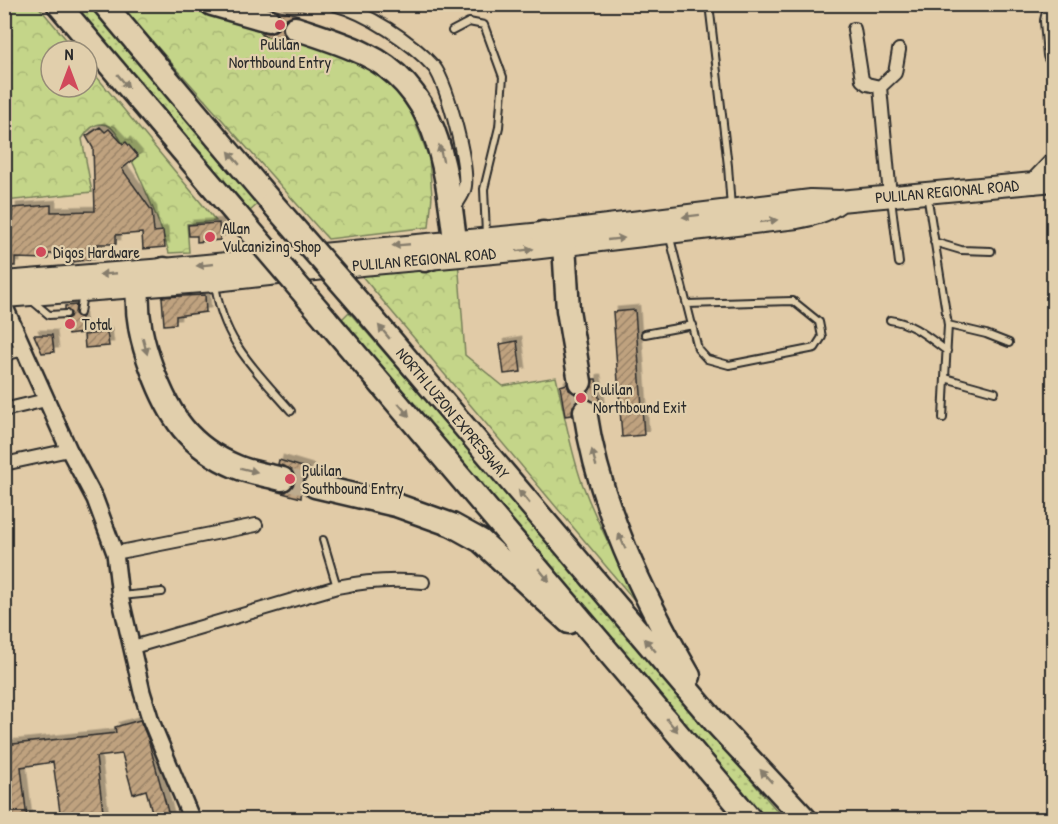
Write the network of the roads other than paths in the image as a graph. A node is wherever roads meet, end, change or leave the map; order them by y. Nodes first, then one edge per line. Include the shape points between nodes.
1 (58, 4) edge
2 (104, 4) edge
3 (212, 4) edge
4 (334, 4) edge
5 (709, 4) edge
6 (1053, 8) edge
7 (268, 20) dead end
8 (295, 28) dead end
9 (855, 29) dead end
10 (452, 31) dead end
11 (899, 50) dead end
12 (1053, 55) edge
13 (880, 87) junction
14 (1053, 163) edge
15 (1044, 182) edge
16 (927, 194) junction
17 (890, 195) junction
18 (840, 201) junction
19 (451, 211) junction
20 (731, 211) junction
21 (543, 233) junction
22 (669, 233) junction
23 (486, 237) junction
24 (455, 240) junction
25 (934, 242) junction
26 (564, 245) junction
27 (991, 251) dead end
28 (425, 260) junction
29 (899, 263) dead end
30 (164, 269) junction
31 (214, 281) junction
32 (4, 282) edge
33 (138, 288) junction
34 (84, 291) junction
35 (25, 295) junction
36 (4, 297) edge
37 (687, 304) junction
38 (4, 305) edge
39 (80, 313) dead end
40 (66, 314) dead end
41 (890, 320) dead end
42 (693, 325) junction
43 (948, 325) junction
44 (645, 334) dead end
45 (1009, 343) dead end
46 (24, 349) junction
47 (947, 351) junction
48 (4, 354) edge
49 (945, 378) junction
50 (580, 382) tunnel mouth
51 (995, 392) dead end
52 (46, 399) junction
53 (4, 410) edge
54 (291, 411) dead end
55 (585, 411) tunnel mouth
56 (943, 418) dead end
57 (69, 450) junction
58 (4, 464) edge
59 (282, 478) tunnel mouth
60 (315, 486) tunnel mouth
61 (256, 525) dead end
62 (323, 540) dead end
63 (115, 553) junction
64 (423, 582) dead end
65 (337, 587) junction
66 (162, 592) dead end
67 (120, 596) junction
68 (133, 647) junction
69 (634, 681) junction
70 (715, 722) junction
71 (192, 819) edge
72 (751, 819) edge
73 (806, 819) edge

1 -> 69 highway, bridge
70 -> 2 highway, NORTH LUZON EXPRESSWAY, bridge
3 - 7 highway
4 - 19 street via 376,22 435,68 460,140 465,189
5 - 20 lane
6 - 12 main road
19 -> 8 highway via 436,134 409,89 392,71 366,54
9 - 13 street via 862,80
10 - 23 lane via 469,22 484,25 503,77 499,127 484,189
11 - 13 street via 895,73
13 - 17 street
14 - 15 main road
15 - 16 main road, PULILAN REGIONAL ROAD
16 - 17 main road, PULILAN REGIONAL ROAD
16 - 25 lane
17 - 18 main road, PULILAN REGIONAL ROAD
17 - 29 lane
18 - 20 main road, PULILAN REGIONAL ROAD via 812,200
22 -> 18 main road, PULILAN REGIONAL ROAD via 797,218 831,208
19 - 24 highway
20 -> 21 main road, PULILAN REGIONAL ROAD
21 - 23 main road, PULILAN REGIONAL ROAD
21 - 26 highway
26 -> 22 main road, PULILAN REGIONAL ROAD
22 - 37 lane
23 - 24 main road, PULILAN REGIONAL ROAD
24 - 28 highway via 449,250
24 -> 30 main road, PULILAN REGIONAL ROAD
25 - 27 lane via 961,250
25 - 43 lane
28 -> 26 main road, PULILAN REGIONAL ROAD
26 - 50 highway via 568,310
28 - 31 main road, PULILAN REGIONAL ROAD
30 -> 32 main road, PULILAN REGIONAL ROAD
30 - 33 highway via 150,275
31 - 33 main road, PULILAN REGIONAL ROAD
31 - 54 lane via 220,314 233,340
33 - 34 main road, PULILAN REGIONAL ROAD
33 -> 59 highway via 137,311 149,361 160,391 183,430 199,445 238,468
34 - 35 main road, PULILAN REGIONAL ROAD
34 - 39 lane
35 - 36 main road, PULILAN REGIONAL ROAD
35 - 40 lane via 49,315
37 - 42 lane
37 - 42 lane via 793,301 819,322 822,337 815,348 729,365 707,359 698,349
38 - 46 street
41 - 47 lane via 916,328
42 - 44 lane
43 - 45 lane
43 - 47 lane
46 - 48 street
46 - 52 street
47 - 49 lane
49 - 51 lane
49 - 56 lane
52 - 53 street
52 - 57 street
70 -> 55 highway via 657,620 620,536 607,504
57 - 58 street
57 - 63 street via 95,499
60 - 69 highway via 430,516 481,541
61 - 63 street
62 - 65 lane
63 - 67 street
64 - 65 street via 370,581
65 - 68 street
66 - 67 lane
67 - 68 street
68 - 71 street via 151,721
69 -> 72 highway
73 -> 70 highway, NORTH LUZON EXPRESSWAY

